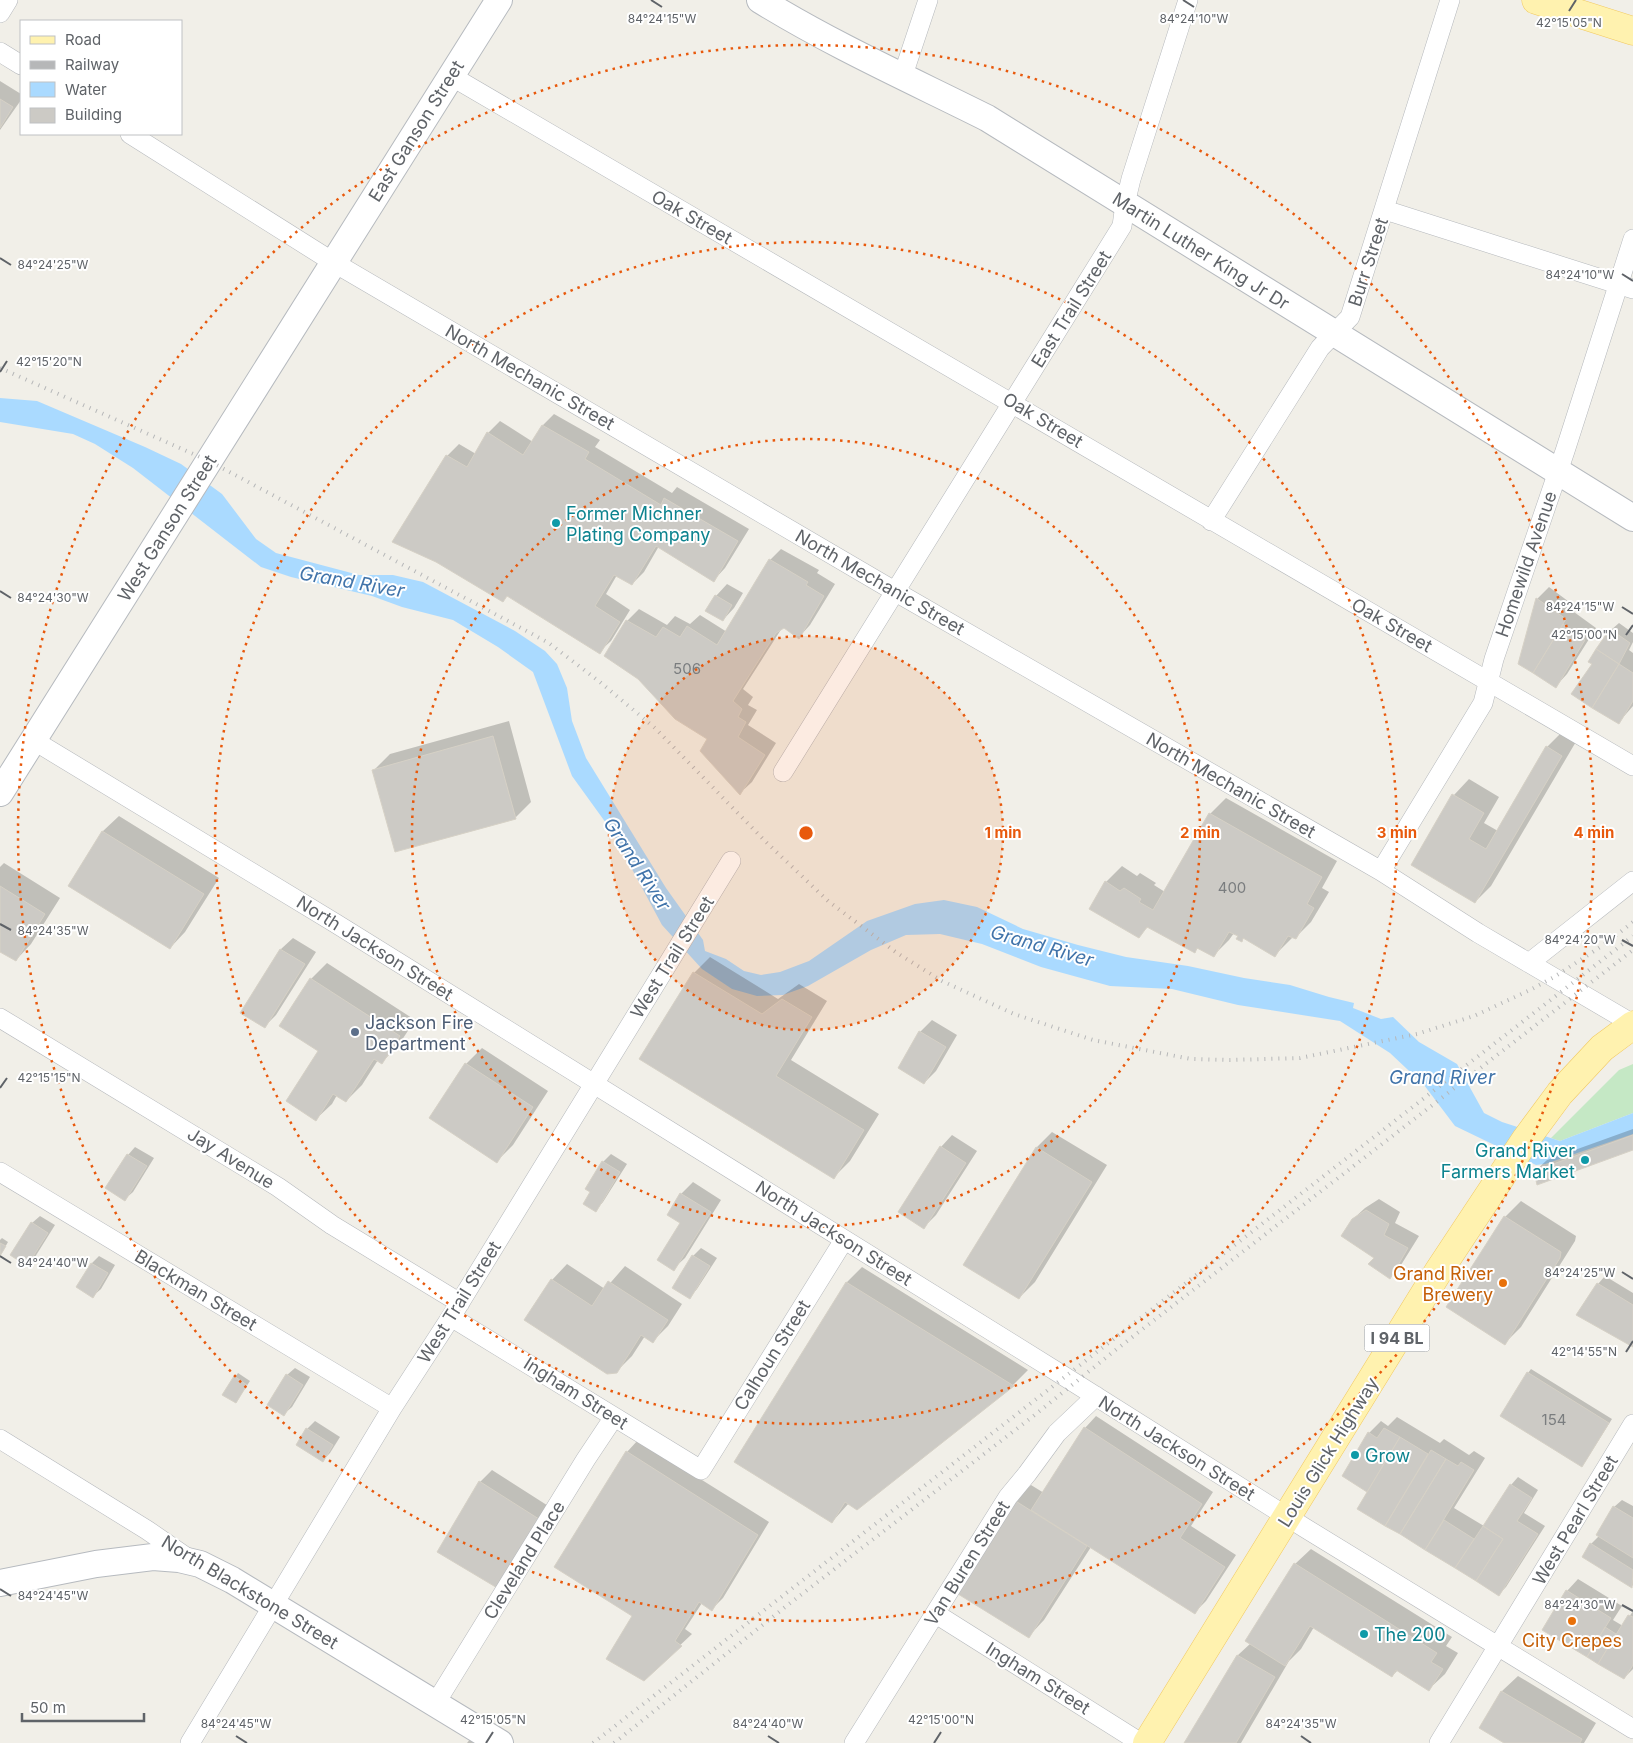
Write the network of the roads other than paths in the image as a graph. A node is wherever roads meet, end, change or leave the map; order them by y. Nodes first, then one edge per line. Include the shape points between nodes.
1 (8, 0) edge
2 (499, 0) edge
3 (760, 0) edge
4 (928, 0) edge
5 (1188, 0) edge
6 (1450, 0) edge
7 (1536, 0) edge
8 (0, 13) edge
9 (1633, 30) edge
10 (0, 52) edge
11 (20, 64) edge
12 (451, 76) junction
13 (902, 78) junction
14 (132, 135) edge
15 (1125, 204) junction
16 (1385, 210) junction
17 (1633, 239) edge
18 (334, 262) junction
19 (1626, 287) edge
20 (1334, 334) junction
21 (1013, 402) junction
22 (1558, 472) junction
23 (1633, 518) edge
24 (1211, 520) junction
25 (896, 592) junction
26 (1489, 682) junction
27 (33, 740) junction
28 (1633, 766) edge
29 (783, 772) dead end
30 (0, 792) edge
31 (731, 861) dead end
32 (1381, 871) junction
33 (1633, 881) edge
34 (1529, 963) junction
35 (0, 1018) edge
36 (1633, 1024) edge
37 (594, 1083) junction
38 (0, 1172) edge
39 (844, 1240) junction
40 (455, 1310) junction
41 (1096, 1396) junction
42 (392, 1408) junction
43 (614, 1417) junction
44 (1633, 1424) edge
45 (0, 1439) edge
46 (701, 1470) joint
47 (1287, 1517) junction
48 (194, 1562) junction
49 (0, 1583) edge
50 (273, 1605) junction
51 (936, 1614) junction
52 (1498, 1646) junction
53 (435, 1704) junction
54 (1633, 1729) edge
55 (190, 1743) edge
56 (500, 1743) edge
57 (854, 1743) edge
58 (1141, 1743) edge
59 (1148, 1743) edge
60 (1439, 1743) edge

1 - 8 street
2 - 12 street, East Ganson Street
3 - 13 street, Martin Luther King Jr Dr
4 - 13 street
5 - 15 street, East Trail Street
6 - 16 street, Burr Street
7 - 9 main road
10 - 11 street
12 - 18 street, East Ganson Street
12 - 21 street, Oak Street
13 - 15 street, Martin Luther King Jr Dr via 987,118
14 - 18 street, North Mechanic Street
15 - 20 street, Martin Luther King Jr Dr
15 - 21 street, East Trail Street via 1122,226
16 - 19 street
16 - 20 street, Burr Street via 1350,317
17 - 19 street, Homewild Avenue
18 - 25 street, North Mechanic Street
18 - 27 street, West Ganson Street
19 - 22 street, Homewild Avenue
20 - 22 street, Martin Luther King Jr Dr
20 - 24 street, Burr Street via 1320,348
21 - 24 street, Oak Street
21 - 25 street, East Trail Street
22 - 23 street, Martin Luther King Jr Dr
22 - 26 street, Homewild Avenue
24 - 26 street, Oak Street
25 - 29 street
25 - 32 street, North Mechanic Street
26 - 28 street, Oak Street
26 - 32 street, Homewild Avenue via 1483,703
27 - 30 street, West Ganson Street
27 - 37 street, North Jackson Street
31 - 37 street, West Trail Street
32 - 34 street, North Mechanic Street
33 - 34 street
34 - 36 street, North Mechanic Street
35 - 40 street, Jay Avenue via 278,1187
36 - 47 main road, Louis Glick Highway / I 94 BL via 1596,1055 1541,1118 1438,1272
37 - 39 street, North Jackson Street
37 - 40 street, West Trail Street
38 - 42 street, Blackman Street
39 - 41 street, North Jackson Street
39 - 46 street, Calhoun Street
40 - 42 street, West Trail Street
40 - 43 street, Ingham Street
41 - 47 street, North Jackson Street
41 - 51 street, Van Buren Street via 1057,1433 1008,1497
42 - 50 street, West Trail Street
43 - 46 street, Ingham Street
43 - 53 street, Cleveland Place
44 - 52 street, West Pearl Street
45 - 48 street, North Blackstone Street
47 - 52 street, North Jackson Street
47 - 59 main road, Louis Glick Highway / I 94 BL
48 - 49 street via 165,1557 135,1558
48 - 50 street, North Blackstone Street
50 - 53 street, North Blackstone Street
50 - 55 street, West Trail Street
51 - 57 street, Van Buren Street
51 - 58 street, Ingham Street
52 - 54 street, North Jackson Street
52 - 60 street, West Pearl Street
53 - 56 street, North Blackstone Street

